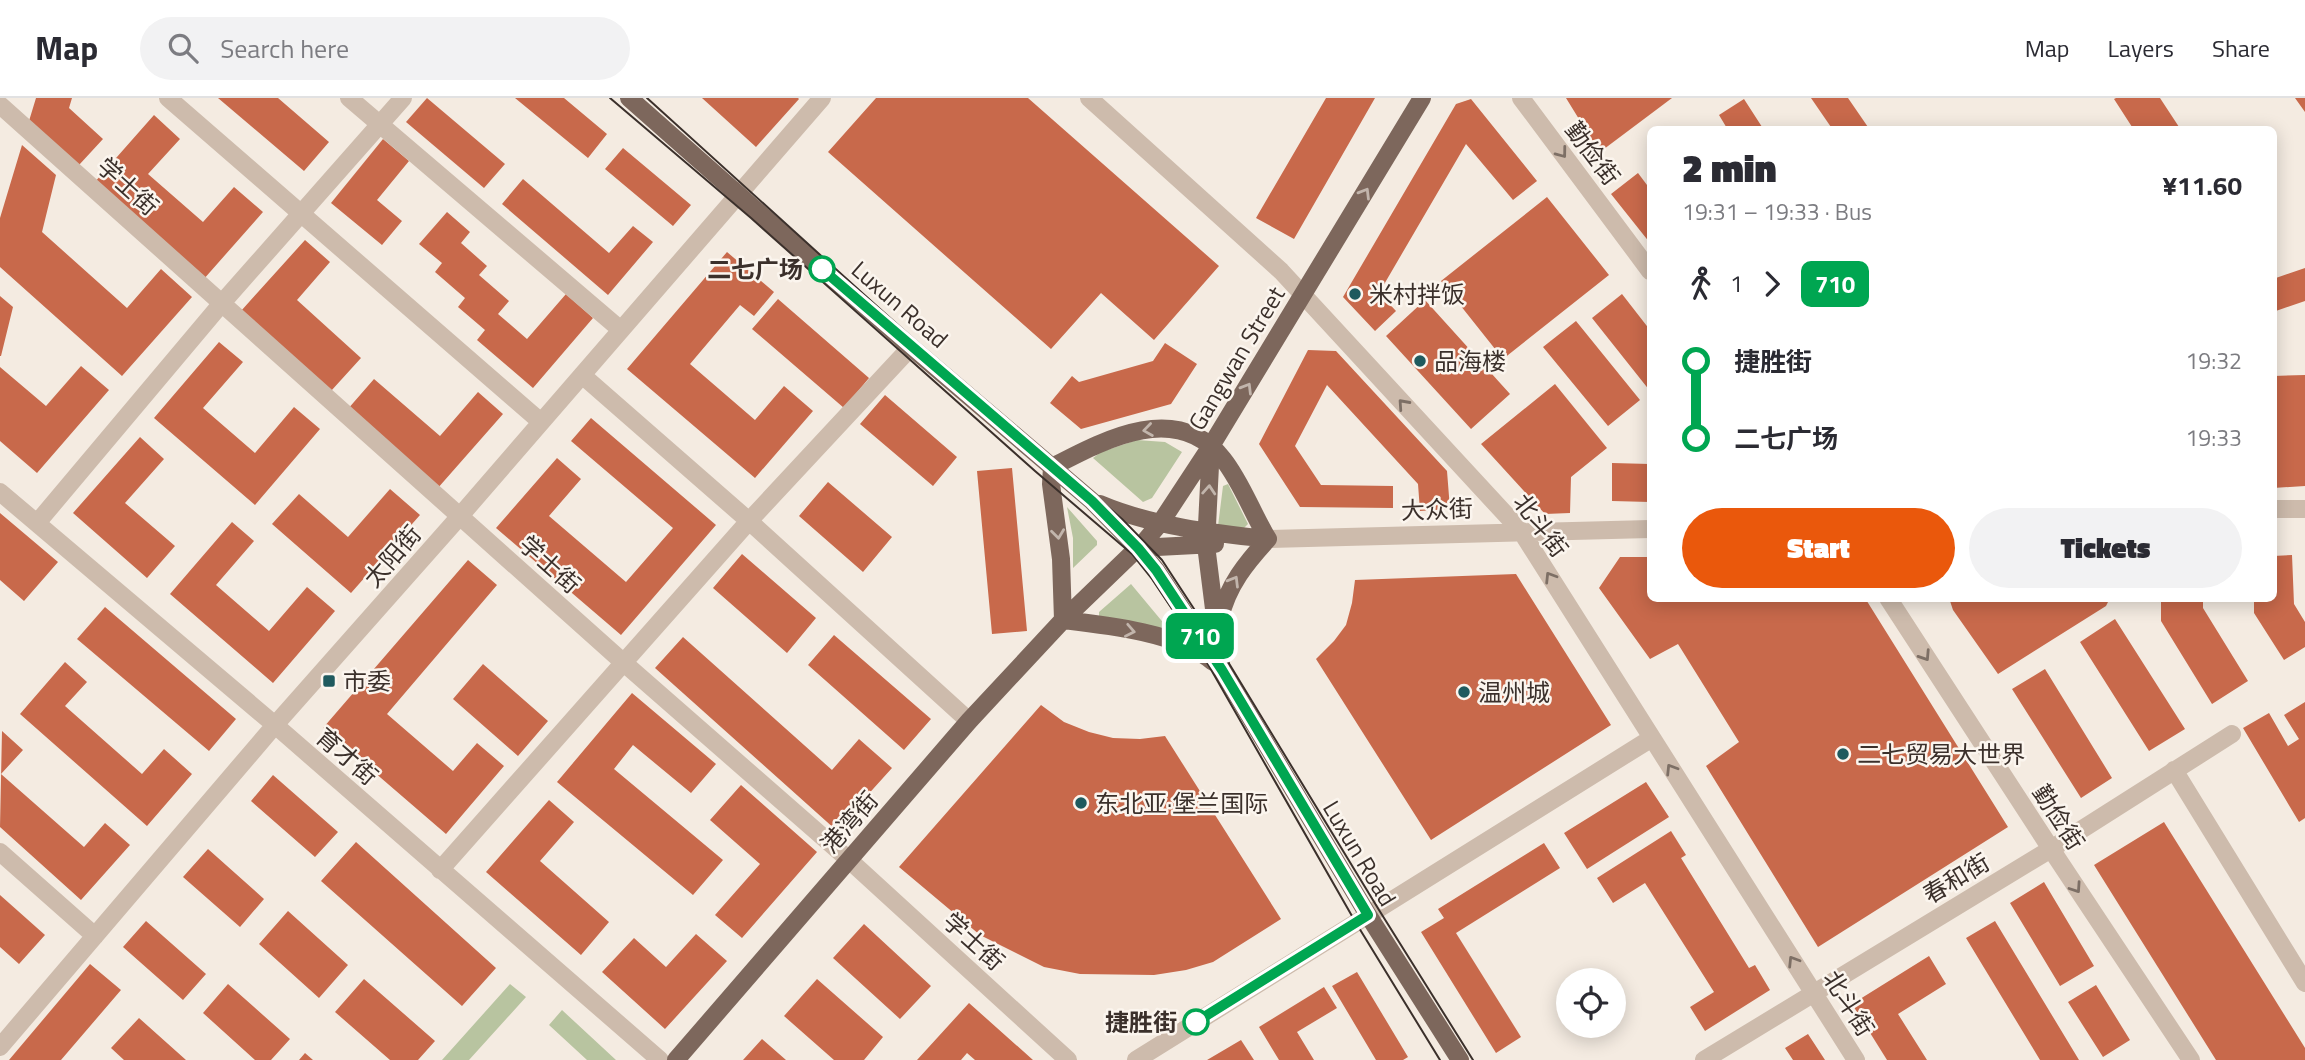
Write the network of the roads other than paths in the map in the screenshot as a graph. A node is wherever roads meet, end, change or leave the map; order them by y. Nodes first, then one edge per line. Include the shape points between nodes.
1 (168, 98) edge
2 (349, 98) edge
3 (403, 98) edge
4 (629, 98) edge
5 (822, 98) edge
6 (1089, 98) edge
7 (1422, 98) edge
8 (1521, 98) edge
9 (0, 105) edge
10 (381, 123) junction
11 (737, 195) junction
12 (302, 214) junction
13 (1647, 267) edge
14 (1303, 295) junction
15 (222, 303) junction
16 (621, 330) junction
17 (911, 347) junction
18 (582, 375) junction
19 (541, 422) junction
20 (1211, 446) junction
21 (1052, 467) junction
22 (0, 492) edge
23 (1092, 501) junction
24 (2277, 509) edge
25 (2305, 509) edge
26 (460, 516) junction
27 (749, 521) junction
28 (1161, 522) junction
29 (37, 523) junction
30 (1647, 529) edge
31 (1521, 531) junction
32 (1206, 538) junction
33 (1268, 539) junction
34 (1138, 548) junction
35 (1891, 602) edge
36 (1063, 620) junction
37 (1217, 631) junction
38 (624, 663) junction
39 (1222, 670) junction
40 (969, 721) junction
41 (275, 725) junction
42 (2232, 734) dead end
43 (1652, 738) junction
44 (2174, 770) junction
45 (2051, 849) junction
46 (0, 852) edge
47 (848, 859) junction
48 (440, 870) junction
49 (1368, 915) junction
50 (95, 936) junction
51 (2305, 983) edge
52 (1813, 993) junction
53 (0, 1047) edge
54 (660, 1060) edge
55 (676, 1060) edge
56 (1068, 1060) edge
57 (1136, 1060) edge
58 (1460, 1060) edge
59 (1704, 1060) edge
60 (1856, 1060) edge
61 (2191, 1060) edge

1 - 12 street
2 - 10 street
3 - 10 street
4 - 11 main road, Luxun Road
5 - 11 street, 太阳街
6 - 14 street, 北斗街
14 -> 7 main road, Gangwan Street
8 -> 13 street, 勤俭街
9 - 15 street, 学士街
10 - 12 street
10 - 16 street
11 - 16 street, 太阳街
11 - 17 main road, Luxun Road
12 - 15 street
12 - 19 street
20 -> 14 main road, Gangwan Street
31 -> 14 street, 北斗街
15 - 26 street, 学士街
15 - 29 street
16 - 18 street, 太阳街
17 - 21 main road, Luxun Road
17 - 27 street
18 - 19 street, 太阳街
18 - 27 street
19 - 26 street, 太阳街
20 -> 21 main road via 1192,434 1158,428 1103,441
20 - 28 main road, Gangwan Street
32 -> 20 main road
20 - 33 main road via 1233,474
21 - 23 main road, Luxun Road
21 -> 36 main road
22 - 29 street, 育才街
23 - 28 main road
23 - 34 main road, Luxun Road
24 - 25 street
26 - 38 street, 学士街
26 - 41 street, 太阳街
27 - 38 street
27 - 40 street
28 - 32 main road
28 - 34 main road, Gangwan Street
29 - 41 street, 育才街
30 - 31 street, 大众街
31 - 33 street, 大众街
43 -> 31 street, 北斗街
32 - 33 main road
32 - 34 main road
32 - 37 main road
37 -> 33 main road via 1229,588
34 - 36 main road, Gangwan Street
34 - 39 main road, Luxun Road
35 -> 45 street, 勤俭街
36 -> 39 main road via 1176,642 1201,652
36 - 40 main road, 港湾街
37 - 39 main road
38 - 47 street, 学士街
38 - 48 street
39 - 49 main road, Luxun Road
40 - 47 main road, 港湾街
41 - 48 street, 育才街
41 - 50 street, 太阳街
42 - 44 street, 春和街
43 - 49 street
52 -> 43 street, 北斗街
44 - 45 street, 春和街
44 - 51 street
45 - 52 street, 春和街
45 -> 61 street, 勤俭街
46 - 50 street
47 - 55 main road, 港湾街
47 - 56 street, 学士街
48 - 54 street, 育才街
49 - 57 street
49 - 58 main road, Luxun Road
50 - 53 street, 太阳街
52 - 59 street, 春和街
52 - 60 street, 北斗街

